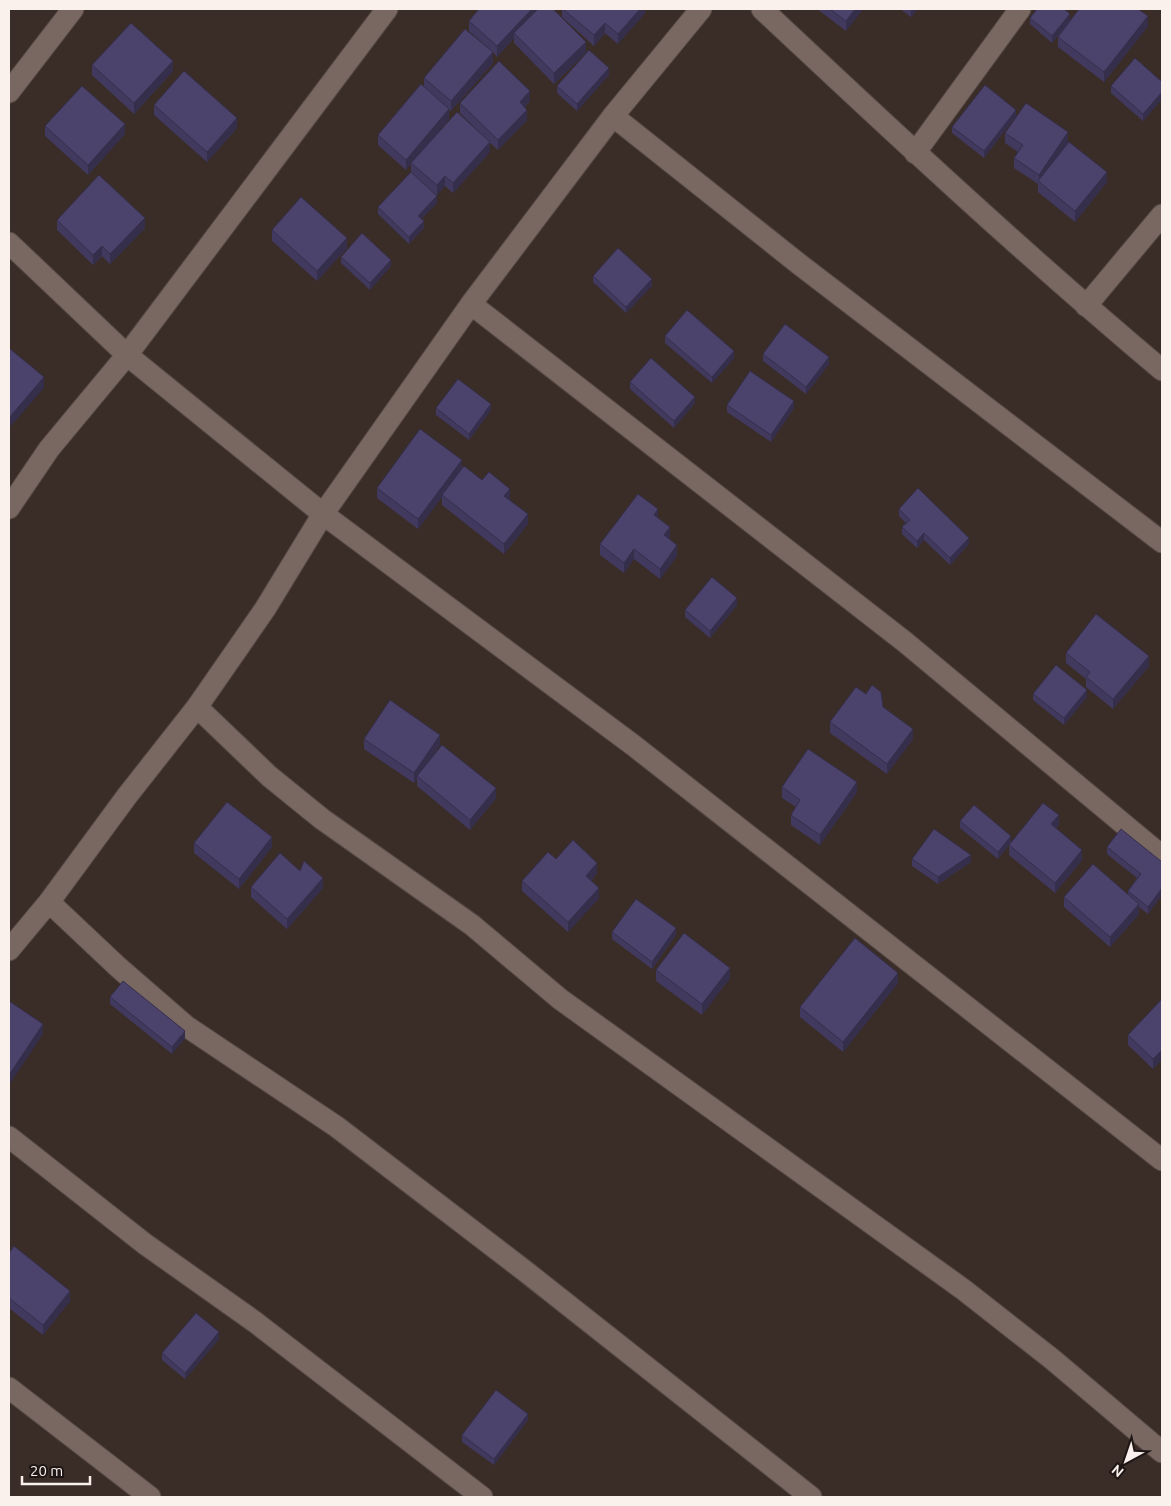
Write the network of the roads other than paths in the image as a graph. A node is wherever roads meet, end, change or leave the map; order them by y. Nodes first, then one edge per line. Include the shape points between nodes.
1 (73, 9) edge
2 (387, 9) edge
3 (701, 9) edge
4 (762, 9) edge
5 (1020, 9) edge
6 (9, 92) edge
7 (613, 116) junction
8 (915, 152) junction
9 (1162, 215) edge
10 (9, 243) edge
11 (471, 304) junction
12 (1086, 306) junction
13 (127, 355) junction
14 (1162, 370) edge
15 (9, 508) edge
16 (323, 514) junction
17 (1162, 542) edge
18 (197, 707) junction
19 (1162, 856) edge
20 (49, 902) junction
21 (9, 950) edge
22 (9, 1138) edge
23 (1162, 1160) edge
24 (9, 1388) edge
25 (1162, 1452) edge
26 (150, 1497) edge
27 (482, 1497) edge
28 (811, 1497) edge

1 - 6 street
2 - 13 street
3 - 7 street
4 - 8 street
5 - 8 street
7 - 11 street
7 - 17 street via 799,264
8 - 12 street
9 - 12 street
10 - 13 street
11 - 16 street
11 - 19 street via 906,642
12 - 14 street
13 - 15 street via 49,450
13 - 16 street
16 - 18 street via 265,609
16 - 23 street via 625,739
18 - 20 street via 126,796
18 - 25 street via 269,776 322,819 472,925 560,999 964,1290
20 - 21 street
20 - 28 street via 186,1026 337,1127
22 - 27 street
24 - 26 street

